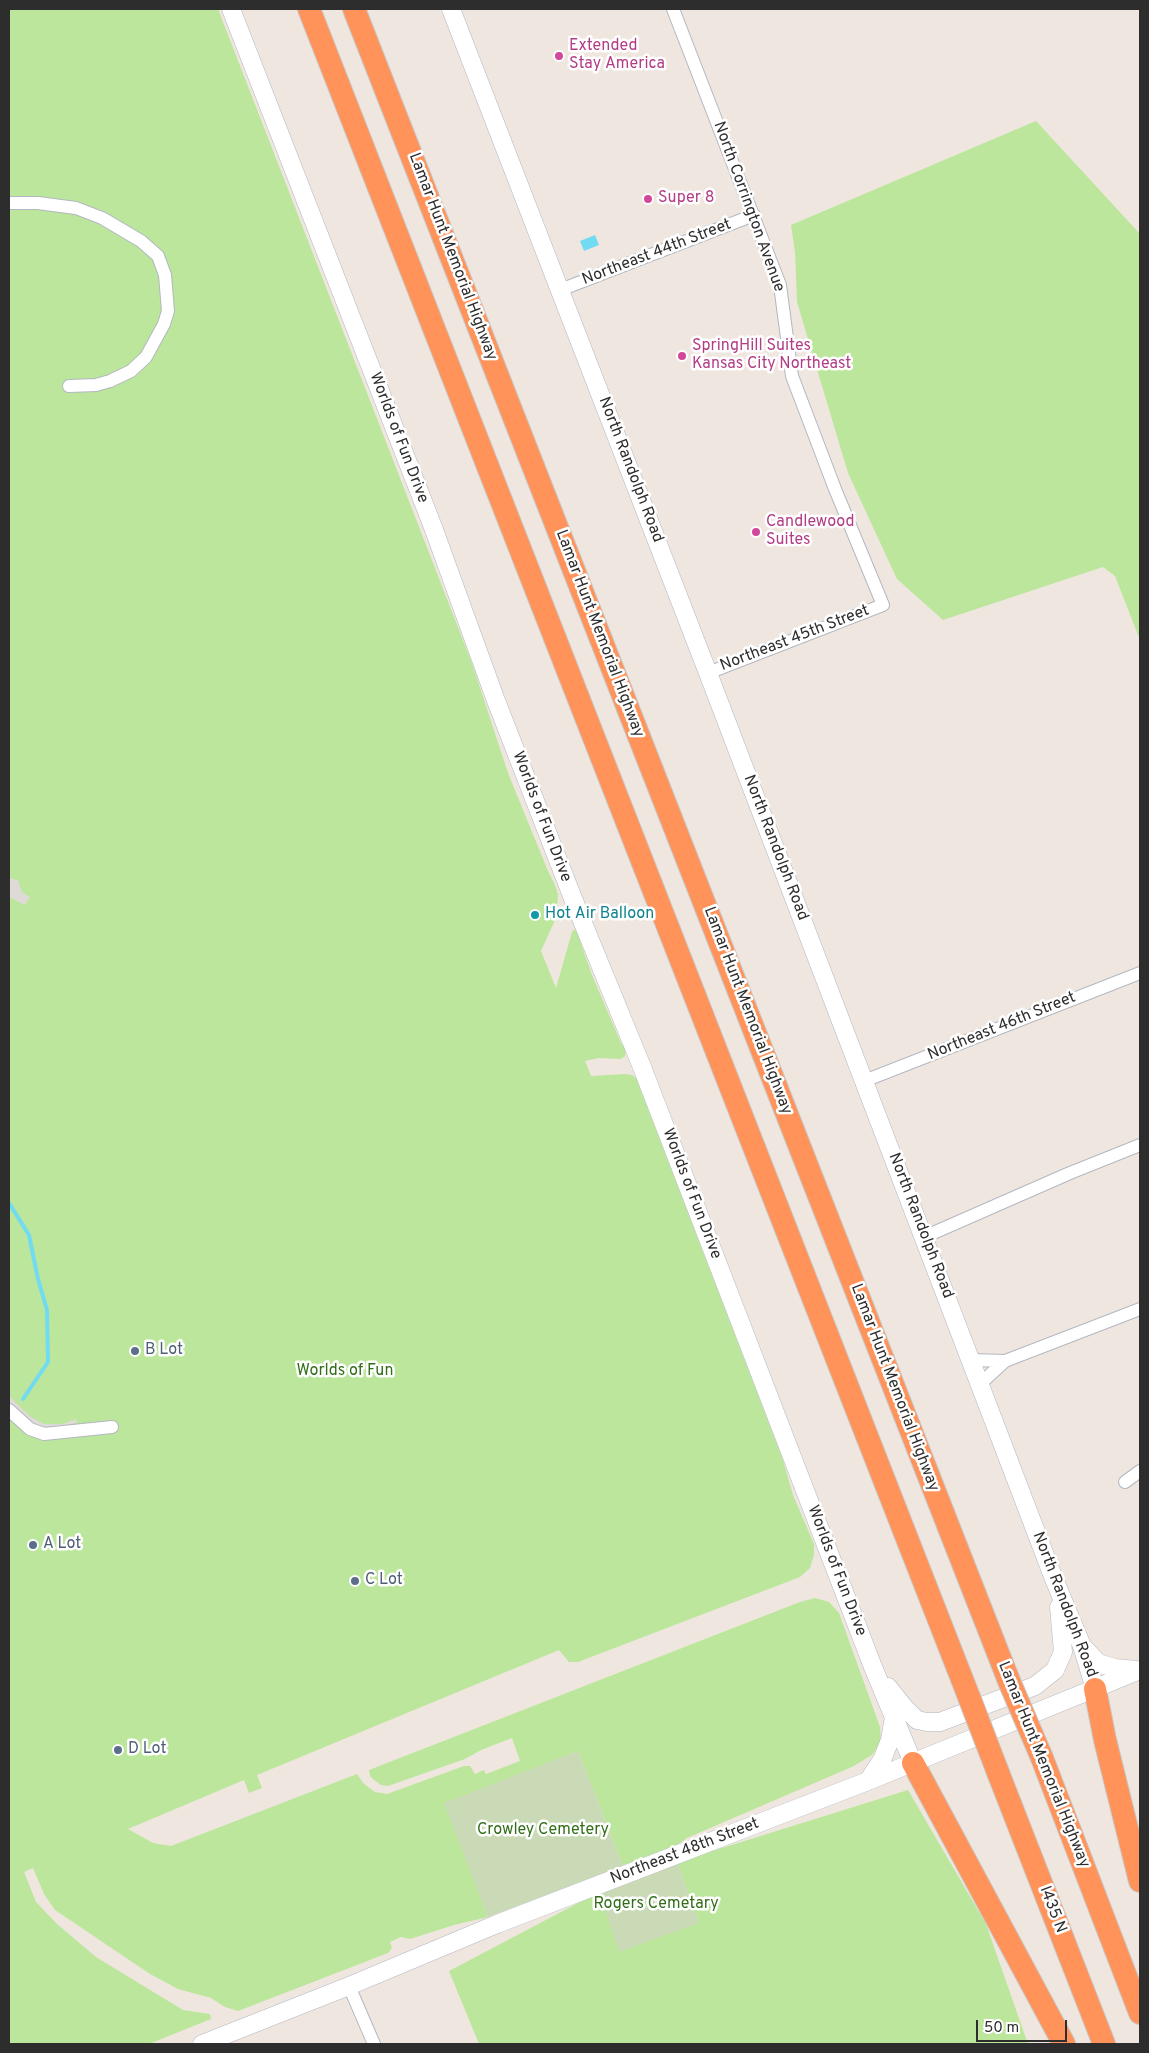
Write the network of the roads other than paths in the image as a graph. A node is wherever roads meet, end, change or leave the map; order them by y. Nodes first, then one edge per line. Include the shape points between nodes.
1 (231, 9) edge
2 (310, 9) edge
3 (354, 9) edge
4 (451, 9) edge
5 (673, 9) edge
6 (9, 203) edge
7 (754, 215) junction
8 (560, 290) junction
9 (70, 386) dead end
10 (883, 605) joint
11 (708, 673) junction
12 (1140, 972) edge
13 (864, 1081) junction
14 (1140, 1145) edge
15 (924, 1237) junction
16 (1140, 1309) edge
17 (972, 1360) junction
18 (1005, 1361) junction
19 (981, 1384) junction
20 (9, 1410) edge
21 (112, 1427) dead end
22 (1140, 1471) edge
23 (1125, 1482) dead end
24 (1054, 1579) junction
25 (1082, 1646) junction
26 (873, 1667) junction
27 (1139, 1670) edge
28 (1095, 1688) junction
29 (894, 1717) junction
30 (913, 1762) junction
31 (868, 1781) junction
32 (1140, 1881) edge
33 (349, 1986) junction
34 (1140, 2013) edge
35 (202, 2044) edge
36 (374, 2044) edge
37 (1064, 2044) edge
38 (1104, 2044) edge

1 - 26 main road, Worlds of Fun Drive
2 - 38 highway, I435 N, bridge
3 - 34 highway, Lamar Hunt Memorial Highway, bridge
4 - 8 main road, North Randolph Road
5 - 7 street, North Corrington Avenue
6 - 9 street via 76,208 102,218 141,240 158,256 165,276 168,312 146,357 131,371 110,381
7 - 8 street, Northeast 44th Street
7 - 10 street, North Corrington Avenue via 780,285 792,376
8 - 11 main road, North Randolph Road
10 - 11 street, Northeast 45th Street
11 - 13 main road, North Randolph Road
12 - 13 street, Northeast 46th Street
13 - 15 main road, North Randolph Road
14 - 15 street
15 - 17 main road, North Randolph Road
16 - 18 street
17 - 18 street
17 - 19 main road, North Randolph Road
18 - 19 street
19 - 24 main road, North Randolph Road
20 - 21 street via 30,1429 44,1434
22 - 23 street
24 - 25 main road, North Randolph Road
24 - 26 main road via 1062,1626 1062,1652 1055,1670 1035,1686 940,1722 927,1722 916,1720
25 - 27 main road via 1098,1663
25 - 28 main road, North Randolph Road
26 - 29 main road, Worlds of Fun Drive
27 - 28 main road, Northeast 48th Street
28 - 30 main road, Northeast 48th Street
28 - 32 highway via 1104,1740
29 - 30 main road, Worlds of Fun Drive
29 - 31 main road via 882,1760
30 - 31 main road, Northeast 48th Street
30 - 37 highway
31 - 33 main road, Northeast 48th Street via 497,1924
33 - 35 main road, Northeast 48th Street
33 - 36 street

